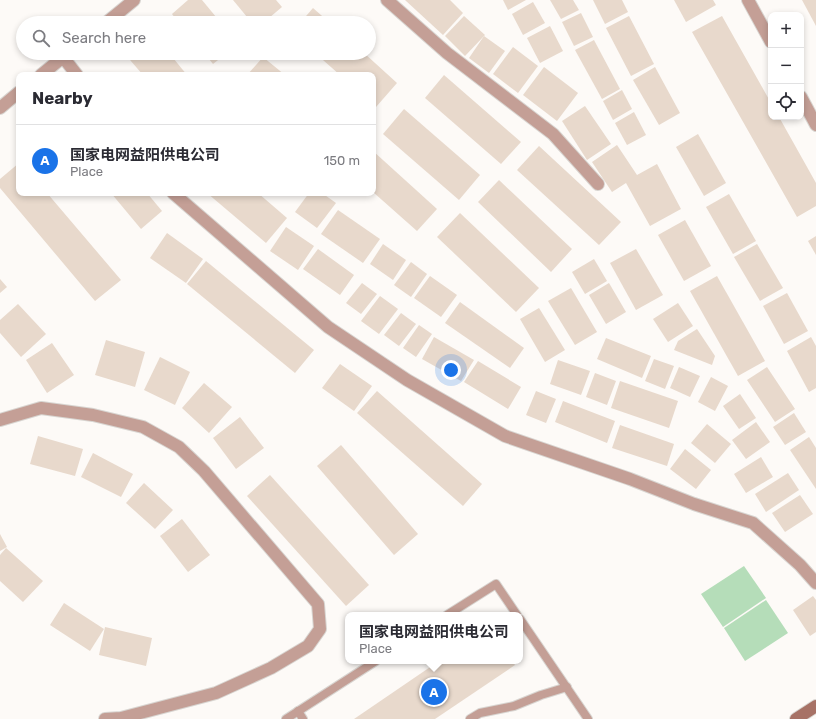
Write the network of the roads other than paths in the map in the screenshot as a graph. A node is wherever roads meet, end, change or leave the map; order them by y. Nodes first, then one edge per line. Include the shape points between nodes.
1 (134, 0) edge
2 (387, 0) edge
3 (748, 0) edge
4 (115, 16) edge
5 (768, 37) edge
6 (60, 60) edge
7 (69, 60) edge
8 (45, 72) edge
9 (75, 72) edge
10 (16, 95) edge
11 (804, 103) edge
12 (0, 108) edge
13 (816, 125) edge
14 (598, 184) dead end
15 (175, 196) edge
16 (0, 420) edge
17 (816, 583) edge
18 (452, 612) edge
19 (515, 612) edge
20 (523, 623) edge
21 (371, 664) edge
22 (567, 687) junction
23 (816, 706) edge
24 (298, 711) junction
25 (105, 719) edge
26 (286, 719) edge
27 (303, 719) edge
28 (470, 719) edge
29 (588, 719) edge
30 (796, 719) edge

1 - 4 street
2 - 14 street via 447,53 553,134
3 - 5 street
6 - 8 street
7 - 9 street
10 - 12 street
11 - 13 street
15 - 17 street via 328,327 407,380 505,436 753,523
16 - 25 street via 41,408 94,415 144,427 179,447 204,471 318,604 320,629 308,646 271,668 216,693 121,718
18 - 19 lane via 496,584
20 - 22 lane
21 - 24 lane
22 - 28 lane via 514,706 480,713
22 - 29 lane
23 - 30 main road
24 - 26 lane
24 - 27 lane

